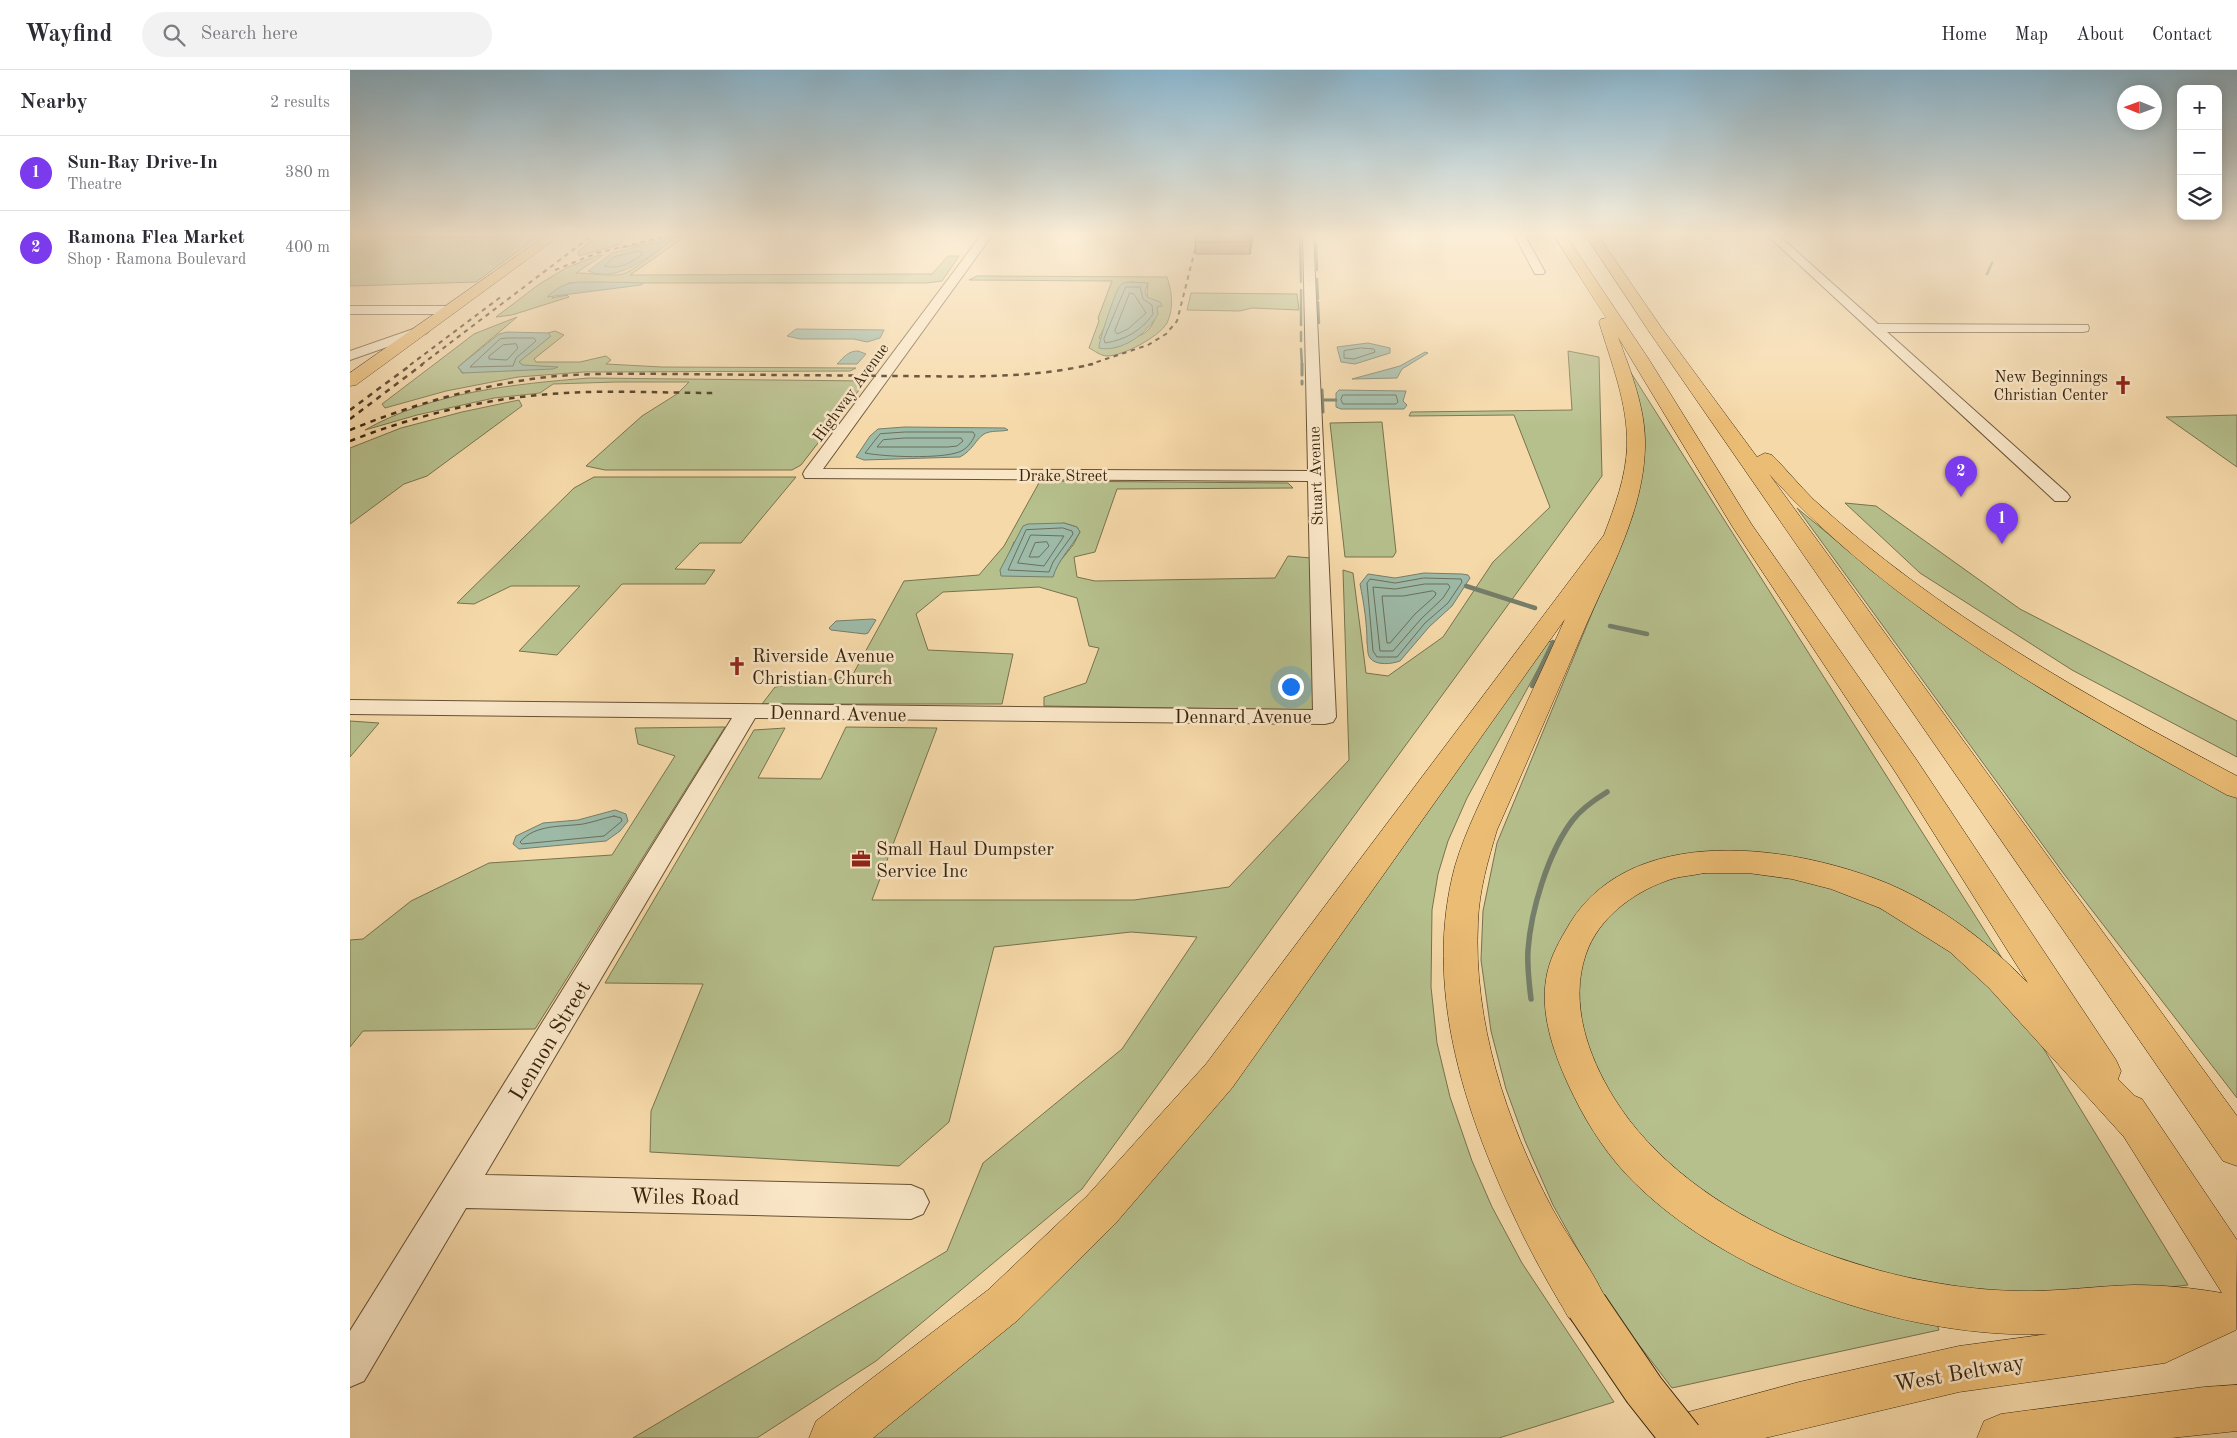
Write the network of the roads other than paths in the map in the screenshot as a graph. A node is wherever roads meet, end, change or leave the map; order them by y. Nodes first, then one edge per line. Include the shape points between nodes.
1 (466, 298) edge
2 (941, 298) edge
3 (1310, 298) edge
4 (1600, 298) edge
5 (1634, 298) edge
6 (1842, 298) edge
7 (1603, 302) junction
8 (350, 310) edge
9 (449, 310) junction
10 (1875, 328) junction
11 (2083, 328) dead end
12 (422, 330) junction
13 (1656, 330) junction
14 (350, 356) edge
15 (370, 367) junction
16 (350, 368) edge
17 (350, 381) edge
18 (811, 474) joint
19 (1315, 476) junction
20 (2061, 497) dead end
21 (1614, 536) junction
22 (350, 707) edge
23 (747, 712) junction
24 (1325, 717) joint
25 (2237, 788) edge
26 (2140, 1127) junction
27 (2237, 1148) edge
28 (458, 1191) junction
29 (912, 1202) dead end
30 (2231, 1302) edge
31 (2157, 1324) junction
32 (350, 1367) edge
33 (2221, 1409) edge
34 (833, 1438) edge
35 (1682, 1438) edge
36 (2001, 1438) edge

1 - 9 main road
2 - 18 street, Highway Avenue
3 - 19 street, Stuart Avenue
4 - 7 main road
5 - 13 main road
6 - 10 street
7 - 21 main road via 1603,315 1635,421 1633,476
7 - 26 main road via 1742,526 1906,766
8 - 9 street
9 - 12 main road
10 - 11 street
10 - 20 street
12 - 14 street
12 - 15 main road
13 - 25 main road via 1699,372 1760,454 1805,501 1888,572 2032,671
13 - 27 main road
15 - 16 street
15 - 17 main road
18 - 19 street, Drake Street
19 - 24 street, Stuart Avenue
21 - 34 main road via 1219,1076 1101,1210 1003,1306
21 - 35 main road, bridge via 1482,830 1468,878 1461,932 1462,992 1485,1098 1537,1221 1586,1306 1624,1363
22 - 23 street, Dennard Avenue
23 - 24 street, Dennard Avenue
23 - 28 street, Lennon Street
26 - 30 main road
26 - 31 main road via 2002,979 1951,934 1876,892 1850,884 1767,862 1713,860 1687,864 1646,876 1608,898 1592,913 1569,953 1562,982 1562,1007 1568,1040 1583,1080 1604,1116 1639,1159 1715,1222 1816,1270 1909,1299 2016,1313 2078,1312
28 - 29 street, Wiles Road
28 - 32 street, Lennon Street
30 - 31 main road, West Beltway
31 - 35 main road, West Beltway via 1799,1405
33 - 36 main road

